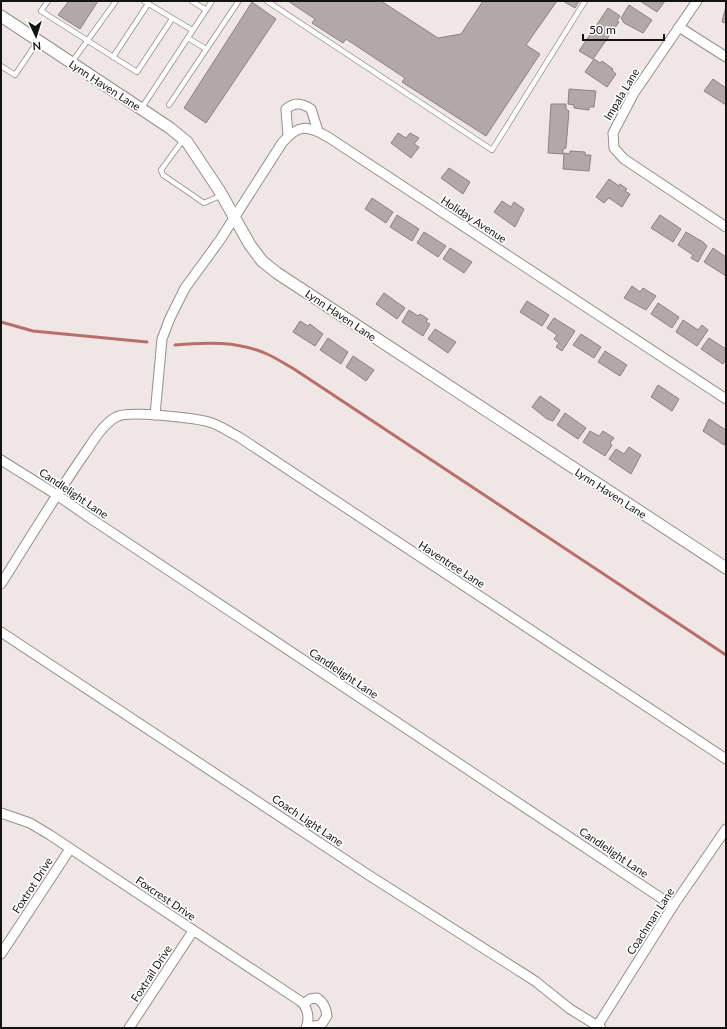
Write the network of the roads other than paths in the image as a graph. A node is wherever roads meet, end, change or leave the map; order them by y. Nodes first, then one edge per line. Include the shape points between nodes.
1 (48, 1) edge
2 (116, 1) edge
3 (192, 1) edge
4 (212, 1) edge
5 (267, 1) edge
6 (585, 1) edge
7 (696, 1) edge
8 (146, 2) edge
9 (238, 2) edge
10 (206, 10) junction
11 (1, 16) edge
12 (172, 19) junction
13 (679, 27) junction
14 (192, 30) junction
15 (188, 38) junction
16 (38, 41) junction
17 (87, 41) junction
18 (206, 49) junction
19 (113, 57) junction
20 (726, 58) edge
21 (71, 63) junction
22 (1, 66) edge
23 (169, 105) dead end
24 (141, 109) junction
25 (318, 131) junction
26 (288, 136) junction
27 (183, 139) junction
28 (222, 195) junction
29 (234, 218) junction
30 (726, 227) edge
31 (726, 399) edge
32 (155, 415) junction
33 (1, 460) edge
34 (57, 495) junction
35 (726, 568) edge
36 (1, 584) edge
37 (1, 632) edge
38 (726, 759) edge
39 (1, 813) edge
40 (726, 829) edge
41 (70, 849) junction
42 (673, 906) junction
43 (193, 931) junction
44 (1, 954) edge
45 (304, 1004) junction
46 (306, 1027) edge
47 (598, 1027) edge
48 (129, 1028) edge

1 - 17 lane via 41,11
2 - 17 lane
3 - 10 lane
4 - 10 lane
5 - 6 lane via 492,150
7 - 13 street, Impala Lane
8 - 12 lane
8 - 19 lane
9 - 18 lane
10 - 14 lane
11 - 16 street, Lynn Haven Lane
12 - 14 lane
12 - 19 lane via 137,72
13 - 20 street
13 - 30 street, Impala Lane via 622,114 612,133 614,148 624,159
14 - 15 lane
15 - 18 lane
15 - 24 lane
16 - 21 street, Lynn Haven Lane
16 - 22 lane via 15,75
17 - 19 lane
17 - 21 lane
18 - 23 lane
21 - 24 street, Lynn Haven Lane
24 - 27 street, Lynn Haven Lane
25 - 26 street, Holiday Avenue via 308,127
25 - 26 street via 312,109 303,104 292,104 286,109
25 - 31 street, Holiday Avenue
26 - 29 street, Holiday Avenue
27 - 28 street, Lynn Haven Lane
27 - 28 lane via 162,170 162,175 204,203
28 - 29 street, Lynn Haven Lane
29 - 32 street, Holiday Avenue via 185,288 170,318 162,339
29 - 35 street, Lynn Haven Lane via 262,261 277,273
32 - 34 street, Haventree Lane via 116,416 98,434
32 - 38 street, Haventree Lane via 209,422 222,427
33 - 34 street, Candlelight Lane
34 - 36 street, Haventree Lane
34 - 42 street, Candlelight Lane
37 - 47 street, Coach Light Lane via 366,874 535,982
39 - 41 street, Foxcrest Drive via 30,823
40 - 42 street, Coachman Lane
41 - 43 street, Foxcrest Drive
41 - 44 street, Foxtrot Drive
42 - 47 street, Coachman Lane
43 - 45 street, Foxcrest Drive
43 - 48 street, Foxtrail Drive
45 - 46 street via 308,1016
45 - 46 street via 310,999 317,998 325,1006 327,1016 321,1024

